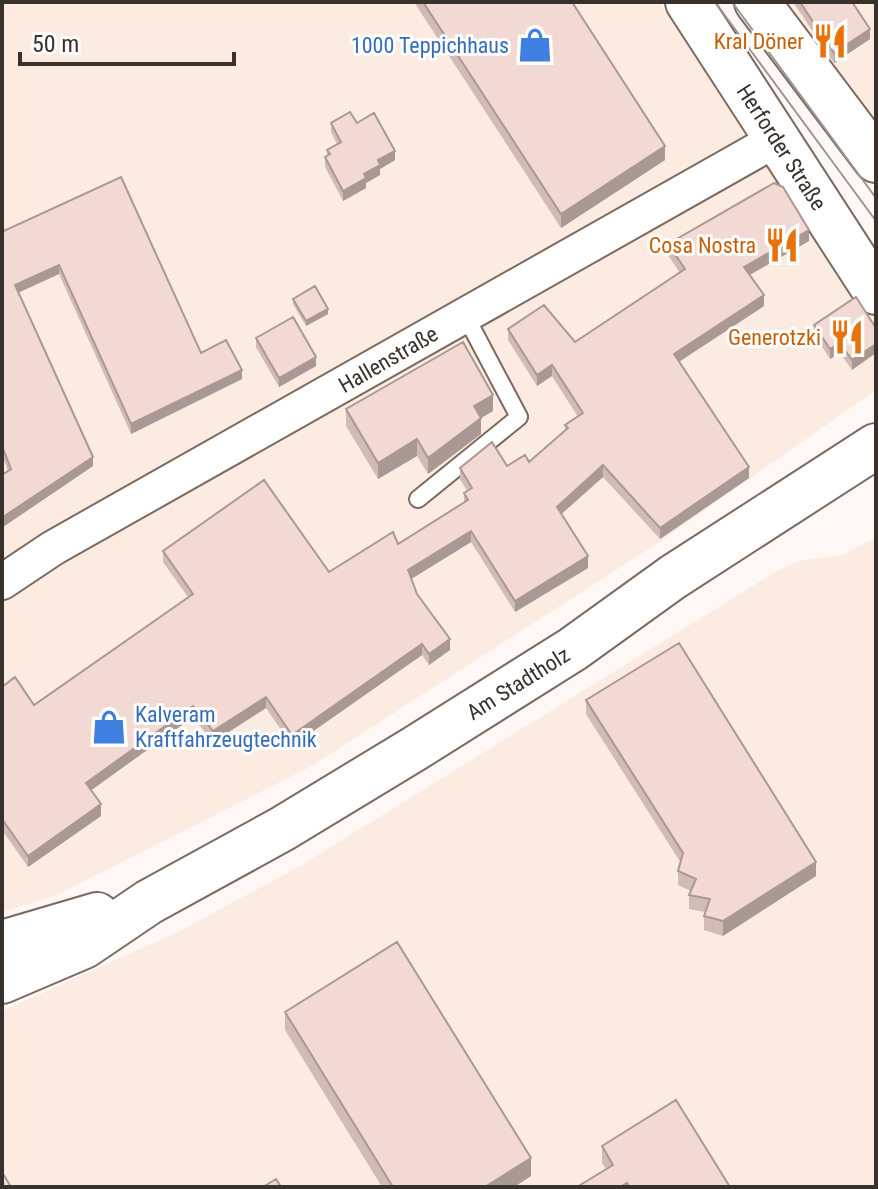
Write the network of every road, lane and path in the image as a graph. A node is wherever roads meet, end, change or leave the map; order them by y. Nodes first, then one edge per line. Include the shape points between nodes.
1 (688, 2) edge
2 (757, 2) edge
3 (777, 139) junction
4 (876, 160) edge
5 (876, 292) edge
6 (465, 315) junction
7 (876, 446) edge
8 (418, 499) dead end
9 (2, 582) edge
10 (149, 902) junction
11 (2, 943) edge
12 (2, 981) edge

1 - 3 street, Herforder Straße
2 - 4 street
3 - 5 street, Herforder Straße
3 - 6 street, Hallenstraße
6 - 8 lane via 519,417
6 - 9 street, Hallenstraße
7 - 10 street, Am Stadtholz via 414,749
10 - 11 street, Am Stadtholz
10 - 12 street, Am Stadtholz via 84,946

